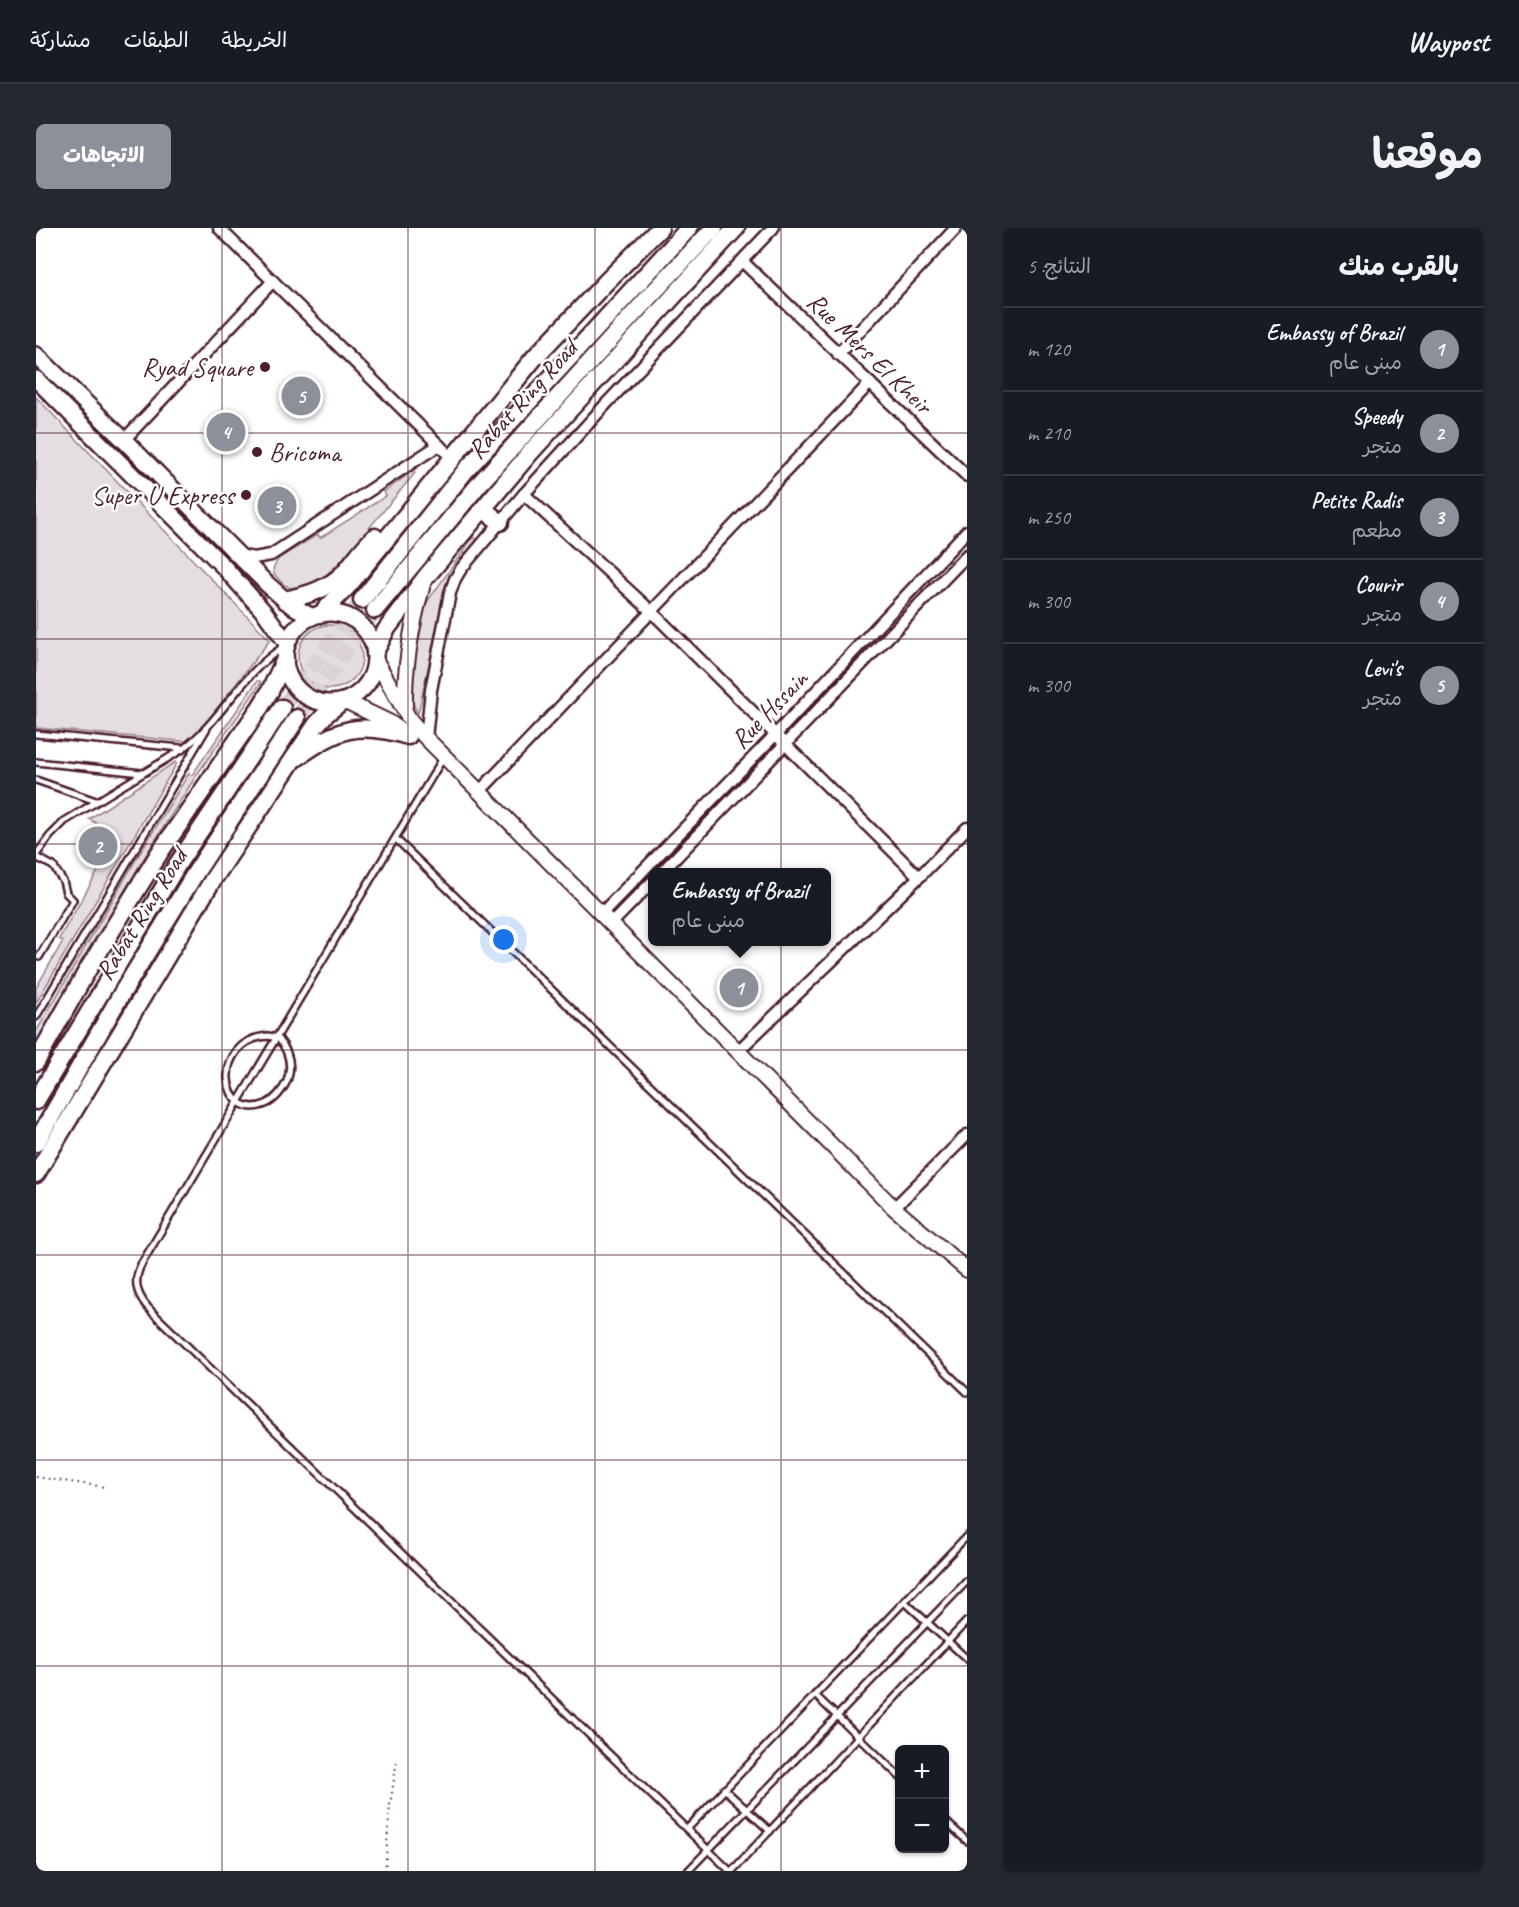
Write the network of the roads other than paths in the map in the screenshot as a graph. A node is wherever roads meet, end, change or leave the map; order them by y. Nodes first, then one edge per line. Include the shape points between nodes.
1 (219, 228) edge
2 (660, 228) edge
3 (689, 228) edge
4 (714, 228) edge
5 (736, 228) edge
6 (773, 228) edge
7 (956, 228) edge
8 (644, 236) edge
9 (743, 262) junction
10 (273, 281) junction
11 (36, 354) edge
12 (838, 354) junction
13 (36, 379) edge
14 (870, 384) junction
15 (124, 440) junction
16 (439, 445) junction
17 (452, 458) junction
18 (967, 476) edge
19 (524, 494) junction
20 (483, 508) junction
21 (500, 522) junction
22 (397, 526) junction
23 (967, 531) edge
24 (237, 554) junction
25 (271, 555) junction
26 (967, 555) edge
27 (425, 578) junction
28 (267, 584) junction
29 (285, 600) junction
30 (652, 612) junction
31 (317, 616) junction
32 (286, 649) junction
33 (375, 655) junction
34 (343, 701) junction
35 (282, 708) tunnel mouth
36 (405, 708) junction
37 (297, 718) tunnel mouth
38 (207, 728) junction
39 (36, 734) edge
40 (775, 735) junction
41 (408, 736) junction
42 (426, 738) junction
43 (785, 746) junction
44 (183, 749) junction
45 (444, 756) junction
46 (36, 762) edge
47 (290, 763) junction
48 (144, 773) junction
49 (36, 780) edge
50 (480, 791) junction
51 (96, 801) junction
52 (967, 828) edge
53 (396, 839) junction
54 (36, 856) edge
55 (667, 868) edge
56 (919, 877) junction
57 (648, 886) edge
58 (600, 915) junction
59 (610, 925) junction
60 (39, 957) dead end
61 (36, 1017) edge
62 (278, 1038) junction
63 (738, 1051) junction
64 (36, 1062) edge
65 (36, 1101) edge
66 (240, 1102) junction
67 (967, 1135) edge
68 (36, 1143) edge
69 (36, 1174) edge
70 (894, 1208) junction
71 (967, 1270) edge
72 (967, 1392) edge
73 (967, 1536) edge
74 (967, 1581) edge
75 (905, 1602) junction
76 (927, 1622) junction
77 (967, 1622) edge
78 (948, 1641) junction
79 (967, 1659) edge
80 (815, 1695) junction
81 (836, 1716) junction
82 (858, 1737) junction
83 (895, 1772) edge
84 (724, 1789) junction
85 (746, 1810) junction
86 (949, 1824) edge
87 (687, 1829) junction
88 (770, 1831) junction
89 (967, 1841) edge
90 (708, 1850) junction
91 (688, 1871) edge
92 (731, 1871) edge

1 - 10 street
2 - 8 highway
3 - 4 highway, Rabat Ring Road via 466,470 369,605
5 - 20 highway
6 - 9 street
7 - 12 street
8 - 17 highway via 535,357
9 - 12 street, Rue Mers El Kheir
9 - 19 street
10 - 15 street
10 - 16 street
11 - 15 main road
12 - 14 street, Rue Mers El Kheir
13 - 32 main road via 224,567 265,613
14 - 18 street, Rue Mers El Kheir
14 - 30 street
15 - 24 main road
16 - 17 street
16 - 25 street
17 - 22 highway
19 - 21 street
19 - 30 street
20 - 21 highway
20 - 27 highway
21 - 42 street via 461,570 450,593
22 - 29 highway via 371,541 326,586 306,596
22 - 31 highway via 349,585
23 - 40 street, Rue Hssain
24 - 25 street via 254,558
24 - 28 main road
25 - 28 street via 265,569
26 - 43 street, Rue Hssain
27 - 33 highway via 387,630
27 - 36 street via 408,648
28 - 29 main road
29 - 31 main road
30 - 40 street
30 - 50 street
31 - 32 main road via 297,628
31 - 33 main road via 334,613 356,621 368,635
32 - 34 main road via 286,671 298,690 318,702
32 - 38 lane via 259,665
32 - 64 highway via 261,706 160,852
33 - 34 main road via 370,680
33 - 36 street
34 - 41 street via 389,722
34 - 47 highway via 316,725
35 - 65 highway, Rabat Ring Road via 179,862
36 - 42 street
37 - 68 highway, Rabat Ring Road via 196,872
38 - 44 lane
38 - 61 lane
39 - 44 lane
40 - 43 street
40 - 58 street, Rue Hssain
41 - 42 street
41 - 47 highway via 389,730 351,729 328,737
42 - 45 street
43 - 55 street, Rue Hssain
43 - 56 street
44 - 48 lane
45 - 50 street
45 - 53 lane
46 - 48 lane
47 - 69 highway via 212,881
48 - 51 lane
49 - 51 lane
50 - 58 street
51 - 54 lane via 59,827
52 - 56 street
53 - 62 lane
53 - 72 lane
54 - 60 lane via 53,866 73,900
56 - 63 street
57 - 59 street
58 - 59 street
59 - 63 street
62 - 66 lane
62 - 66 lane via 253,1039 231,1059 228,1082
62 - 66 lane via 289,1058 284,1087 265,1104 252,1106
63 - 70 street
66 - 87 lane via 140,1268 136,1282 139,1296 149,1310
67 - 70 street
70 - 71 street
73 - 75 lane
74 - 76 lane
75 - 76 lane
75 - 80 lane
76 - 78 lane
76 - 81 lane
77 - 78 lane
78 - 79 lane
78 - 82 lane
80 - 81 lane
80 - 84 lane
81 - 82 lane
81 - 85 lane
82 - 83 lane
82 - 88 lane
84 - 85 lane
84 - 87 lane
85 - 88 lane
85 - 90 lane
86 - 89 lane
87 - 90 lane
88 - 92 lane
90 - 91 lane
90 - 92 lane

